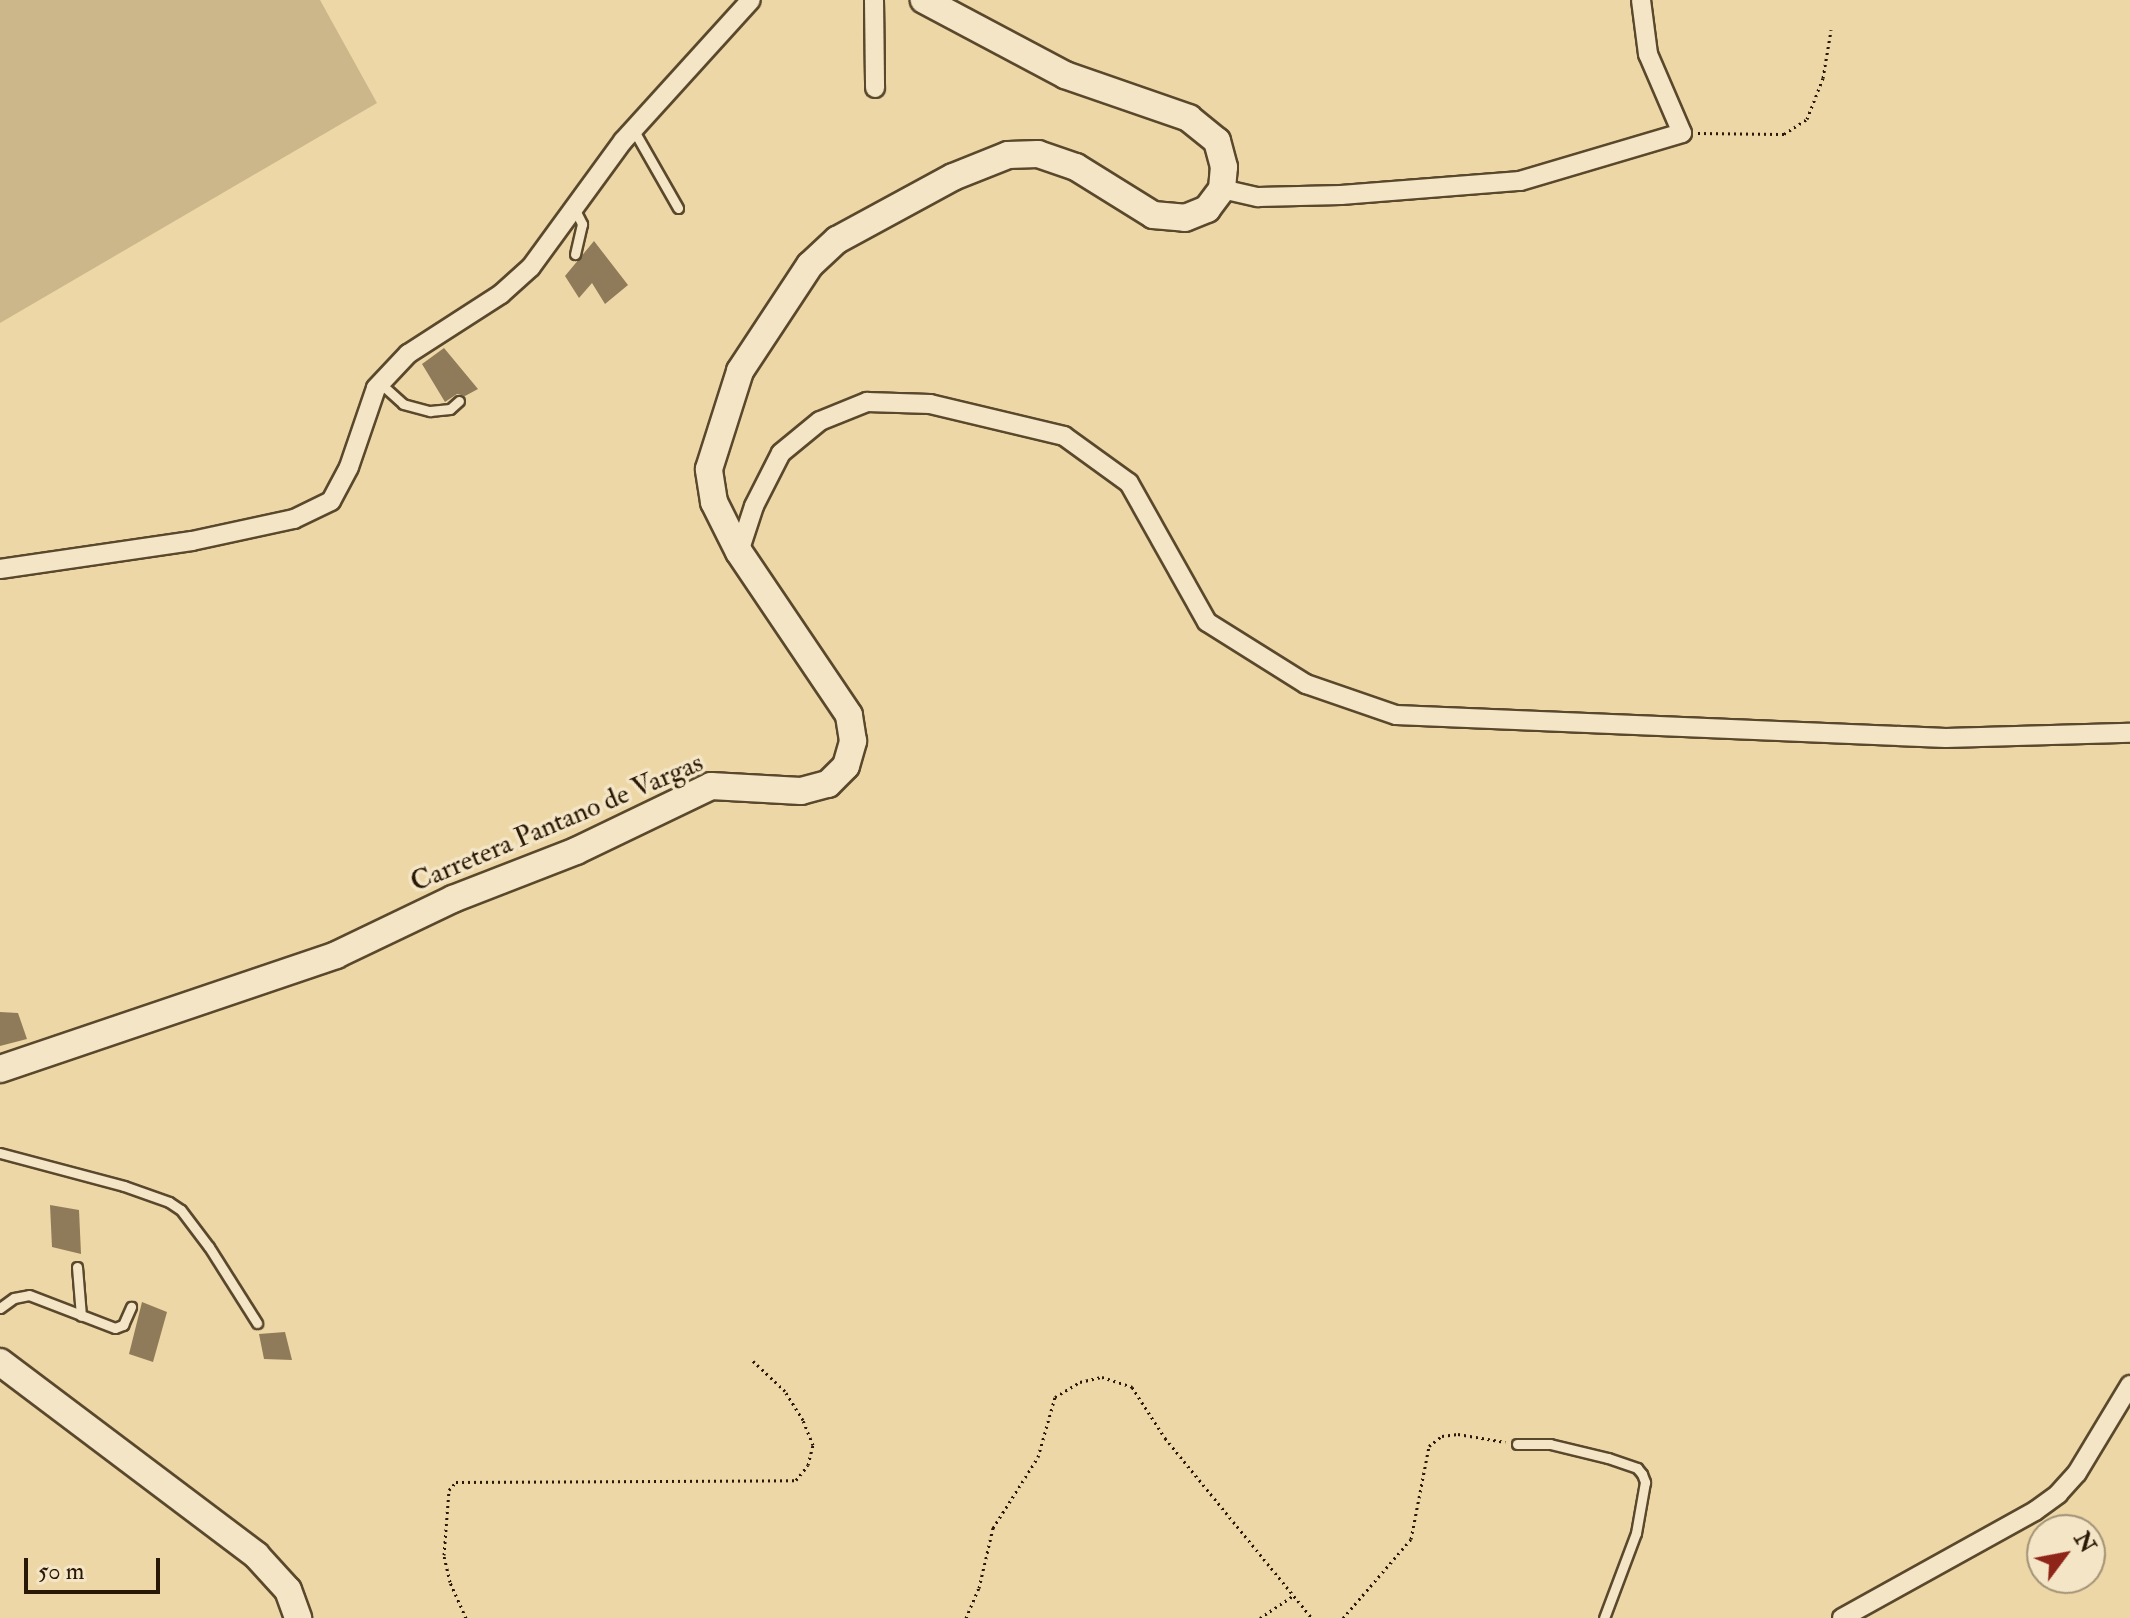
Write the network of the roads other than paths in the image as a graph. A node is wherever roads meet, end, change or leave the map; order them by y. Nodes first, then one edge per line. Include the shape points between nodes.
1 (751, 0) edge
2 (874, 0) edge
3 (924, 0) edge
4 (1641, 0) edge
5 (875, 88) dead end
6 (633, 129) junction
7 (1222, 189) junction
8 (574, 208) junction
9 (678, 208) dead end
10 (575, 254) dead end
11 (380, 383) junction
12 (459, 401) dead end
13 (739, 552) junction
14 (0, 569) edge
15 (2130, 733) edge
16 (2, 1067) edge
17 (0, 1153) edge
18 (77, 1267) dead end
19 (131, 1307) dead end
20 (0, 1308) edge
21 (81, 1316) junction
22 (257, 1323) dead end
23 (0, 1362) edge
24 (2130, 1385) edge
25 (1517, 1444) road end
26 (298, 1618) edge
27 (1604, 1618) edge
28 (1842, 1618) edge

1 - 6 street
2 - 5 street
3 - 7 main road via 1065,75 1189,118 1217,141 1224,167
4 - 7 street via 1648,54 1682,133 1520,181 1341,195 1258,197
6 - 8 street
6 - 9 lane
7 - 13 main road, Carretera Pantano de Vargas via 1207,209 1185,218 1153,215 1076,167 1038,154 1008,155 953,177 837,240 810,265 740,371 715,441 709,469 714,502
8 - 10 lane via 582,224
8 - 11 street via 521,276 408,354
11 - 12 lane via 403,404 430,411 450,409
11 - 14 street via 331,501 294,519 192,541
13 - 15 street via 754,506 781,453 820,421 867,402 930,404 1064,436 1129,483 1207,622 1306,684 1396,715 1946,738
13 - 16 main road, Carretera Pantano de Vargas via 849,715 853,741 846,766 828,784 801,791 711,786 336,955
17 - 22 lane via 169,1202 209,1247
18 - 21 lane
19 - 21 lane via 119,1327
20 - 21 lane via 29,1295
23 - 26 main road via 256,1555 288,1590
24 - 28 street via 2077,1473 2058,1494
25 - 27 lane via 1578,1450 1642,1474 1636,1533

